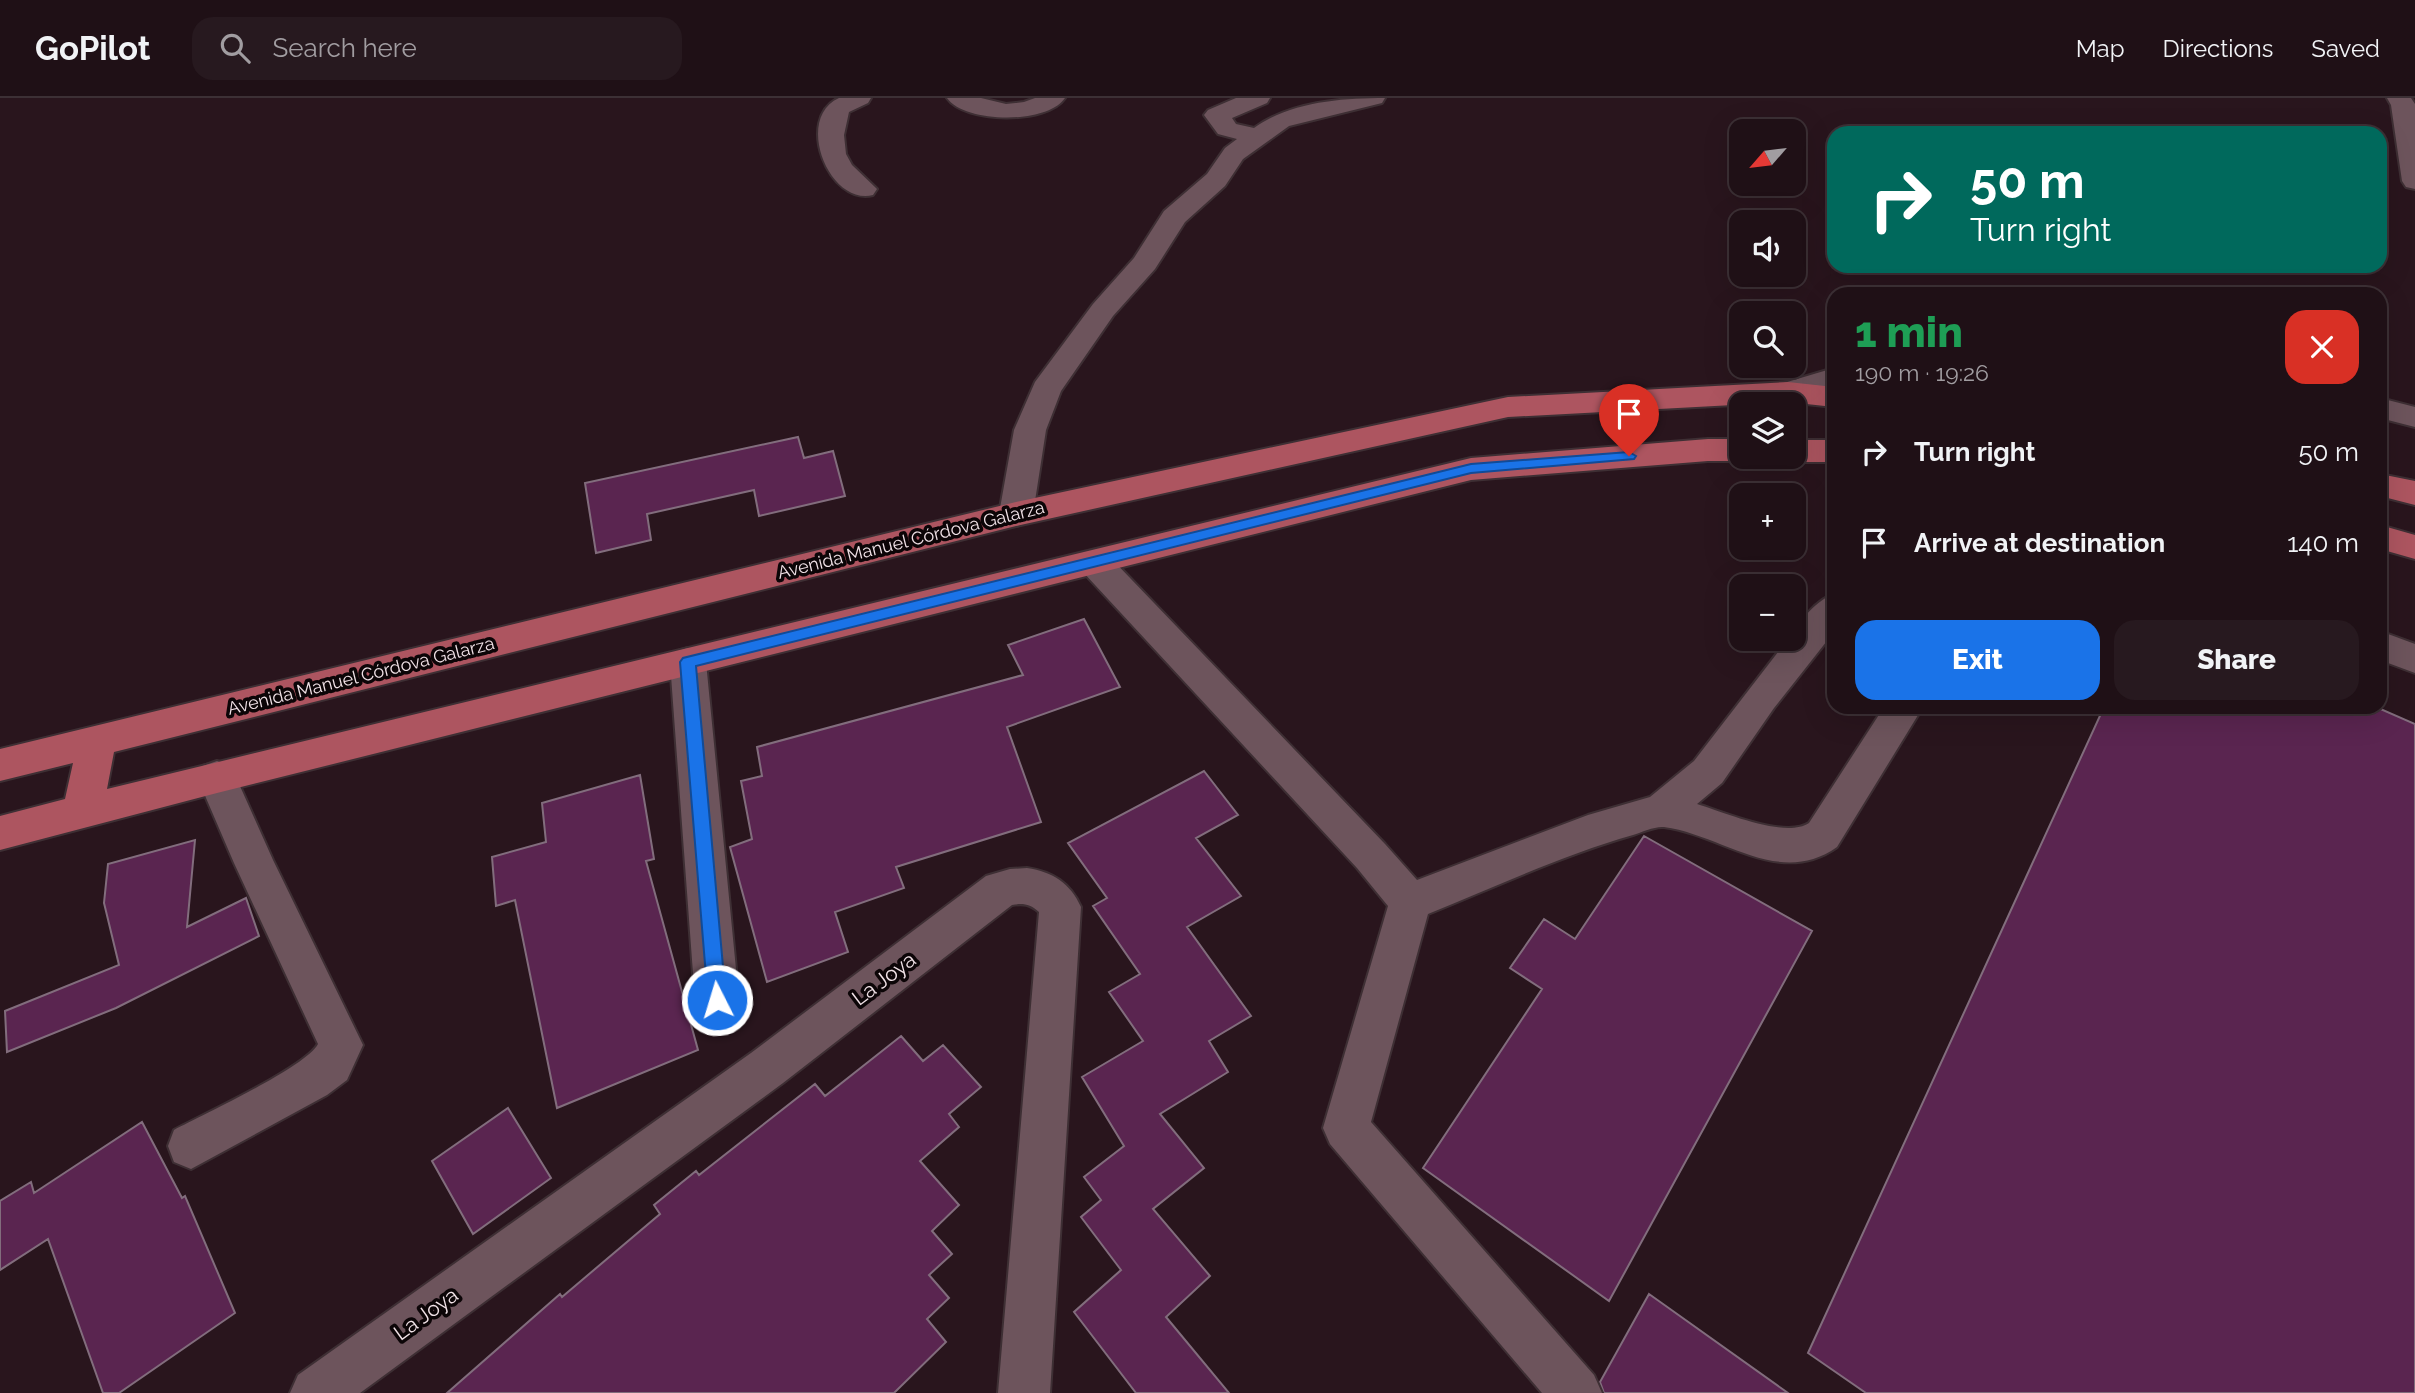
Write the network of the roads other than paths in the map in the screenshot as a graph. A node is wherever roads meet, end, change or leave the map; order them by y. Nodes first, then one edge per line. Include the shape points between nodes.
1 (859, 98) edge
2 (959, 98) edge
3 (1053, 98) edge
4 (1258, 98) edge
5 (1373, 98) edge
6 (2399, 98) edge
7 (1258, 137) junction
8 (2415, 181) edge
9 (864, 189) dead end
10 (1827, 380) edge
11 (1788, 392) edge
12 (1806, 394) edge
13 (1729, 395) edge
14 (1827, 396) edge
15 (2387, 410) edge
16 (2415, 417) edge
17 (1729, 450) edge
18 (1806, 451) edge
19 (1827, 451) edge
20 (2387, 487) edge
21 (2415, 493) edge
22 (1016, 513) junction
23 (2387, 539) edge
24 (2415, 547) edge
25 (1095, 563) junction
26 (1827, 616) edge
27 (2387, 648) edge
28 (2415, 659) edge
29 (688, 662) junction
30 (1900, 714) edge
31 (97, 742) junction
32 (0, 765) edge
33 (217, 777) junction
34 (1662, 810) junction
35 (82, 813) junction
36 (0, 833) edge
37 (1410, 902) junction
38 (717, 1000) dead end
39 (191, 1146) dead end
40 (316, 1393) edge
41 (1024, 1393) edge
42 (1576, 1393) edge

1 - 9 street via 837,108 828,139 838,169
2 - 3 street via 987,110 1010,112 1043,105
4 - 7 street via 1217,115 1227,129
5 - 7 street via 1280,121
6 - 8 street
7 - 22 street via 1234,154 1216,180 1174,217 1046,389 1030,430
10 - 11 street
12 - 14 main road, Avenida Manuel Córdova Galarza
13 - 22 main road, Avenida Manuel Córdova Galarza via 1508,407
15 - 16 street
17 - 25 main road via 1471,469
18 - 19 main road
20 - 21 main road
22 - 31 main road, Avenida Manuel Córdova Galarza
23 - 24 main road
25 - 29 main road
25 - 37 street
26 - 34 street via 1708,772
27 - 28 street
29 - 33 main road
29 - 38 street
30 - 34 street via 1823,835 1810,844 1779,846
31 - 32 main road, Avenida Manuel Córdova Galarza
31 - 35 main road
33 - 35 main road
33 - 39 street via 341,1045 331,1065 311,1080
34 - 37 street via 1602,827
35 - 36 main road
37 - 42 street via 1346,1128
40 - 41 street, La Joya via 767,1068 1001,889 1031,885 1060,907

